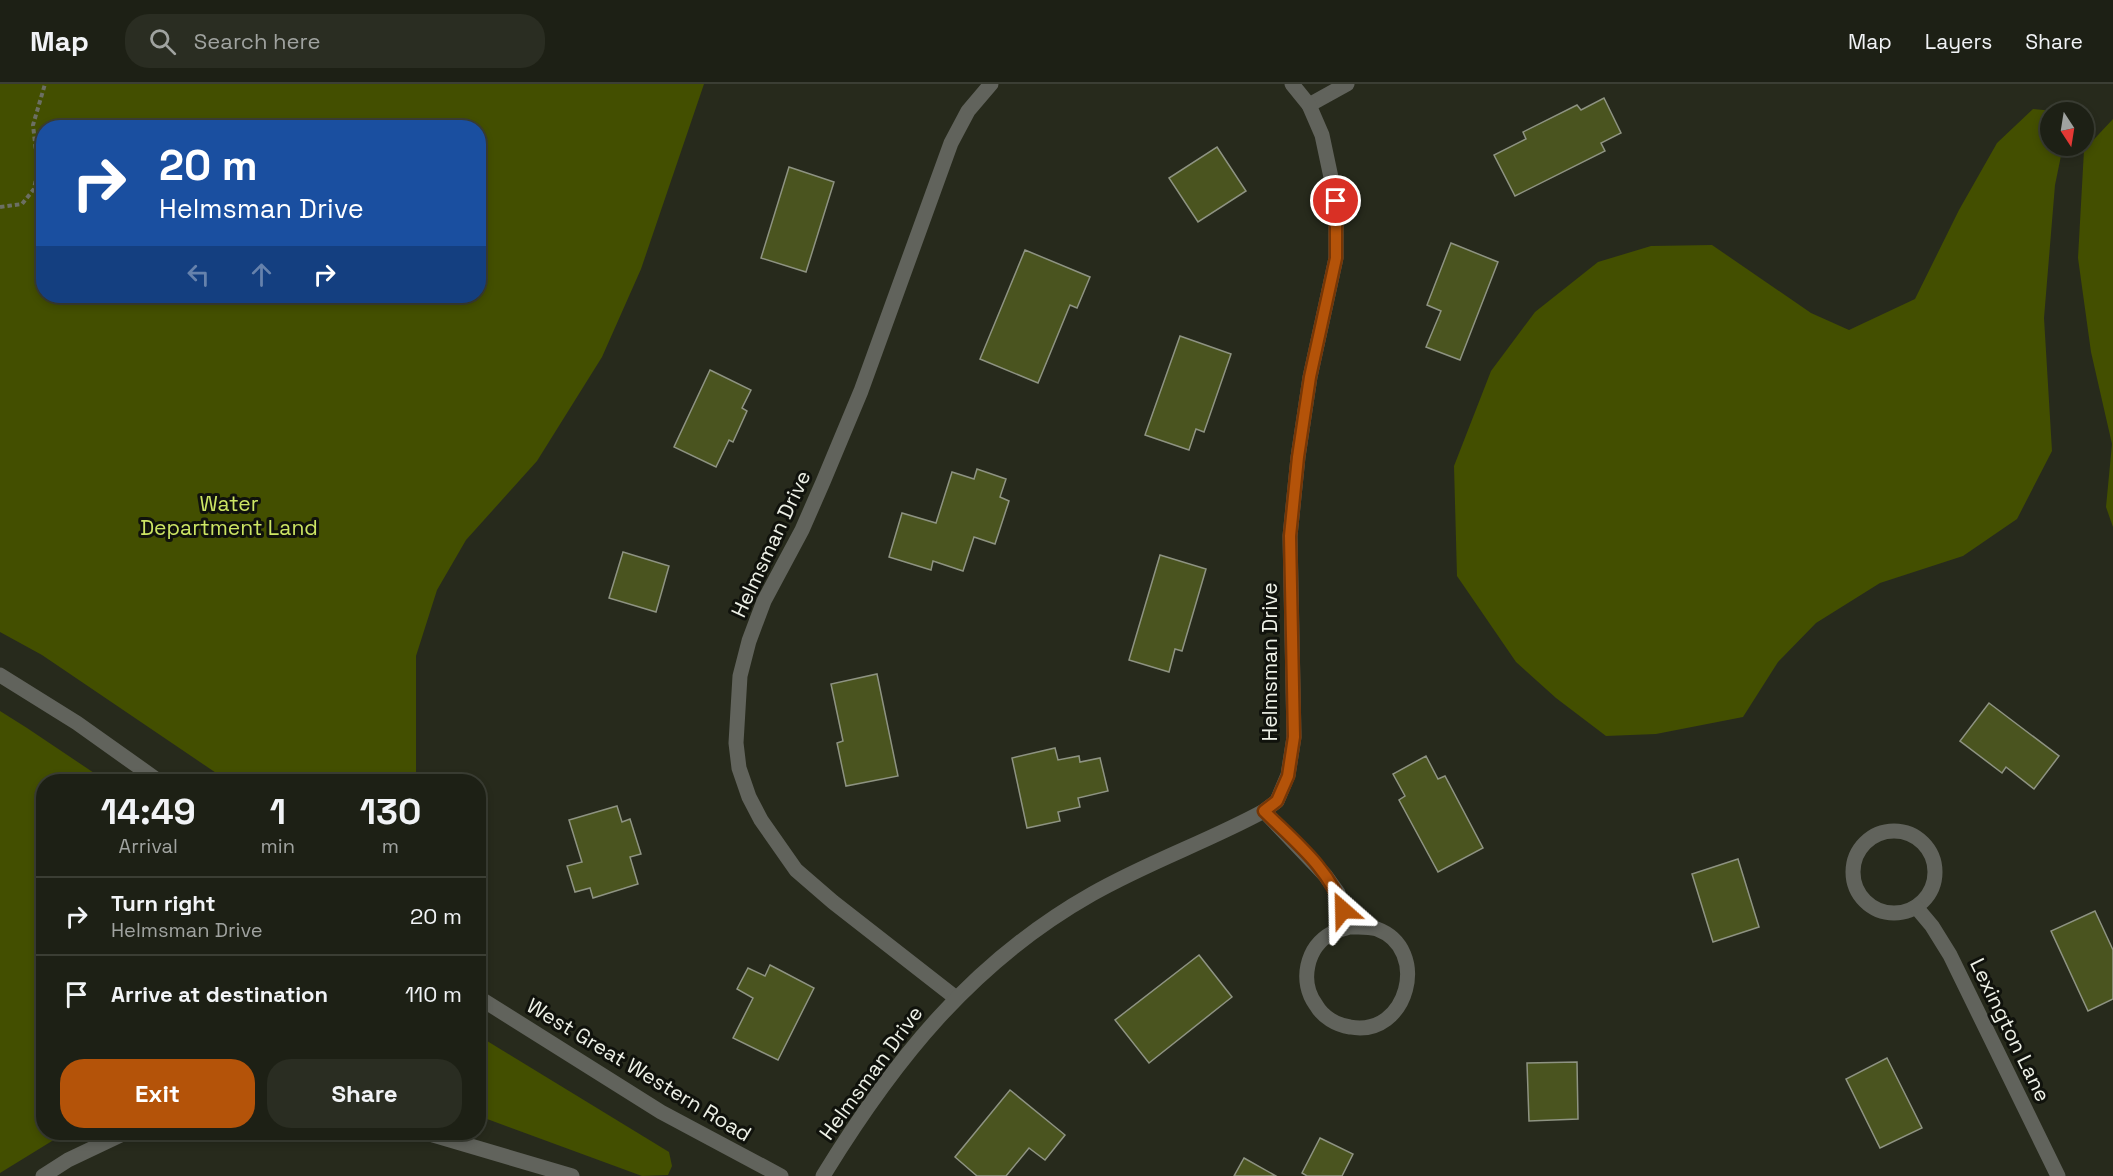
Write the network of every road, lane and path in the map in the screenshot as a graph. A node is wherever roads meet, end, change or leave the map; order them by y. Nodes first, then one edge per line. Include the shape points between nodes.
1 (45, 84) edge
2 (991, 84) edge
3 (1292, 84) edge
4 (1347, 84) edge
5 (1309, 105) junction
6 (36, 151) edge
7 (36, 179) edge
8 (0, 207) edge
9 (0, 675) edge
10 (149, 774) edge
11 (1264, 811) junction
12 (1916, 907) junction
13 (1349, 927) junction
14 (956, 998) junction
15 (486, 1002) edge
16 (110, 1140) edge
17 (450, 1140) edge
18 (43, 1176) edge
19 (572, 1176) edge
20 (781, 1176) edge
21 (823, 1176) edge
22 (2058, 1176) edge

1 - 6 path via 33,125
2 - 14 street, Helmsman Drive via 968,111 951,143 861,392 802,530 764,601 740,676 737,716 739,768 749,797 796,870
3 - 5 street, Helmsman Drive
4 - 5 street
5 - 11 street, Helmsman Drive via 1322,135 1336,201 1336,258 1310,377 1290,536 1294,737 1288,776 1277,801
7 - 8 path via 34,189 22,204
9 - 10 street
11 - 13 street via 1325,875 1338,893
11 - 14 street, Helmsman Drive via 1093,893 1039,927
12 - 12 street via 1900,914 1883,912 1861,897 1854,881 1854,863 1859,849 1872,837 1890,831 1910,834 1930,853 1935,862 1934,882 1928,897
12 - 22 street, Lexington Lane via 1950,955
13 - 13 street via 1331,933 1314,949 1307,969 1307,987 1314,1003 1329,1018 1346,1026 1370,1026 1397,1009 1407,990 1407,968 1401,950 1384,933 1369,927
14 - 21 street, Helmsman Drive via 882,1087
15 - 20 street, West Great Western Road via 661,1112
16 - 18 street
17 - 19 street

